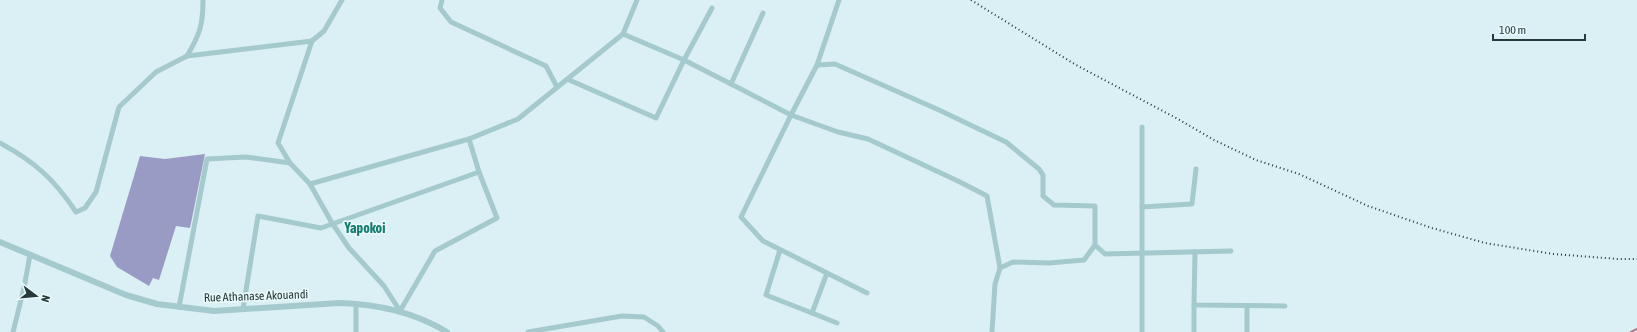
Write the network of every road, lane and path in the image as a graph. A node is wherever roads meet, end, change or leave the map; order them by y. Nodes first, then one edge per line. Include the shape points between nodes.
1 (203, 0) edge
2 (342, 0) edge
3 (442, 0) edge
4 (637, 0) edge
5 (839, 0) edge
6 (712, 8) dead end
7 (763, 12) dead end
8 (623, 34) junction
9 (312, 41) junction
10 (188, 56) junction
11 (684, 60) junction
12 (817, 65) junction
13 (567, 79) junction
14 (731, 84) junction
15 (557, 87) junction
16 (791, 115) junction
17 (1142, 127) dead end
18 (469, 139) junction
19 (0, 143) edge
20 (290, 163) junction
21 (1196, 169) dead end
22 (479, 172) junction
23 (310, 184) junction
24 (1142, 207) junction
25 (332, 223) junction
26 (0, 242) edge
27 (1095, 245) junction
28 (780, 250) junction
29 (1231, 251) dead end
30 (1195, 252) junction
31 (1142, 253) junction
32 (30, 255) junction
33 (1000, 268) junction
34 (827, 273) junction
35 (867, 293) dead end
36 (356, 304) junction
37 (1194, 305) junction
38 (1247, 306) junction
39 (1285, 306) dead end
40 (179, 307) junction
41 (243, 309) junction
42 (400, 311) junction
43 (812, 313) junction
44 (837, 323) dead end
45 (13, 332) edge
46 (356, 332) edge
47 (448, 332) edge
48 (528, 332) edge
49 (663, 332) edge
50 (992, 332) edge
51 (1142, 332) edge
52 (1194, 332) edge
53 (1247, 332) edge

1 - 10 street via 203,22
2 - 9 street via 324,31
3 - 15 street via 440,8 451,22 546,66
4 - 8 street
5 - 12 street
6 - 11 street
7 - 14 street
8 - 11 street
8 - 13 street
9 - 10 street
9 - 20 street via 278,143
10 - 19 street via 156,72 118,107 96,192 84,208 76,212 54,182 39,168
11 - 13 street via 656,118
11 - 14 street
12 - 16 street
12 - 27 street via 836,64 1006,142 1039,169 1043,176 1043,196 1054,205 1095,206
13 - 15 street
14 - 16 street
15 - 18 street via 518,119
16 - 28 street via 741,217 763,241
16 - 33 street via 838,132 868,139 987,196
17 - 24 street
18 - 22 street
18 - 23 street
20 - 23 street
20 - 40 street via 246,157 207,159
21 - 24 street via 1192,204
22 - 25 street
22 - 42 street via 497,218 435,251
23 - 25 street
24 - 31 street
25 - 41 street via 321,228 258,216
25 - 42 street via 349,248 384,286
26 - 32 street, Rue Athanase Akouandi
27 - 31 street via 1105,254
27 - 33 street via 1084,260 1014,262
28 - 34 street
28 - 43 street via 766,294
29 - 30 street
30 - 31 street
30 - 37 street
31 - 51 street
32 - 40 street, Rue Athanase Akouandi via 126,295
32 - 45 street
33 - 50 street via 995,284
34 - 35 street
34 - 43 street
36 - 41 street, Rue Athanase Akouandi
36 - 42 street, Rue Athanase Akouandi
36 - 46 street
37 - 38 street
37 - 52 street
38 - 39 street
38 - 53 street
40 - 41 street, Rue Athanase Akouandi
42 - 47 street, Rue Athanase Akouandi
43 - 44 street
48 - 49 street via 622,316 644,317

